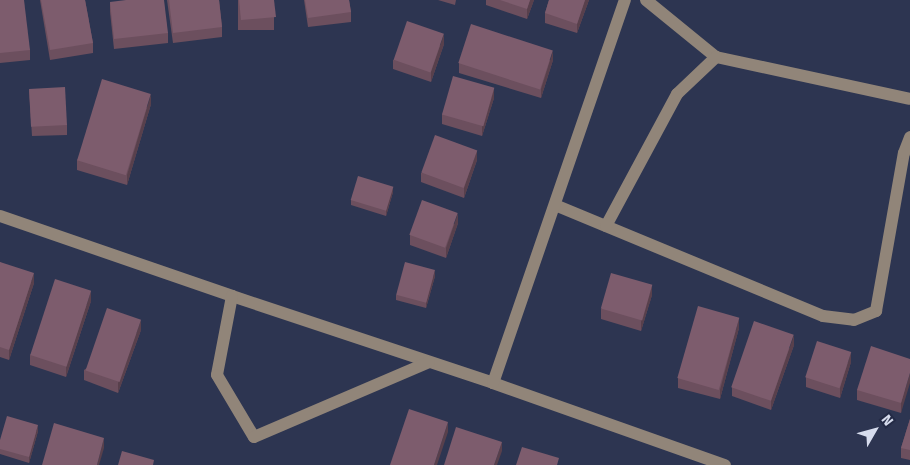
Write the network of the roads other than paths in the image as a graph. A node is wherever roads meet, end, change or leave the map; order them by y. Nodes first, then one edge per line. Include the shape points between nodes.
1 (625, 0) edge
2 (646, 0) edge
3 (716, 57) junction
4 (910, 99) edge
5 (910, 137) edge
6 (555, 205) junction
7 (0, 216) edge
8 (606, 226) junction
9 (232, 296) junction
10 (429, 362) junction
11 (493, 383) junction
12 (724, 465) edge

1 - 6 street
2 - 3 street
3 - 4 street
3 - 8 street via 677,94
5 - 8 street via 904,153 876,311 854,320 823,316
6 - 8 street
6 - 11 street
7 - 9 street
9 - 10 street
9 - 10 street via 217,375 254,437
10 - 11 street
11 - 12 street

